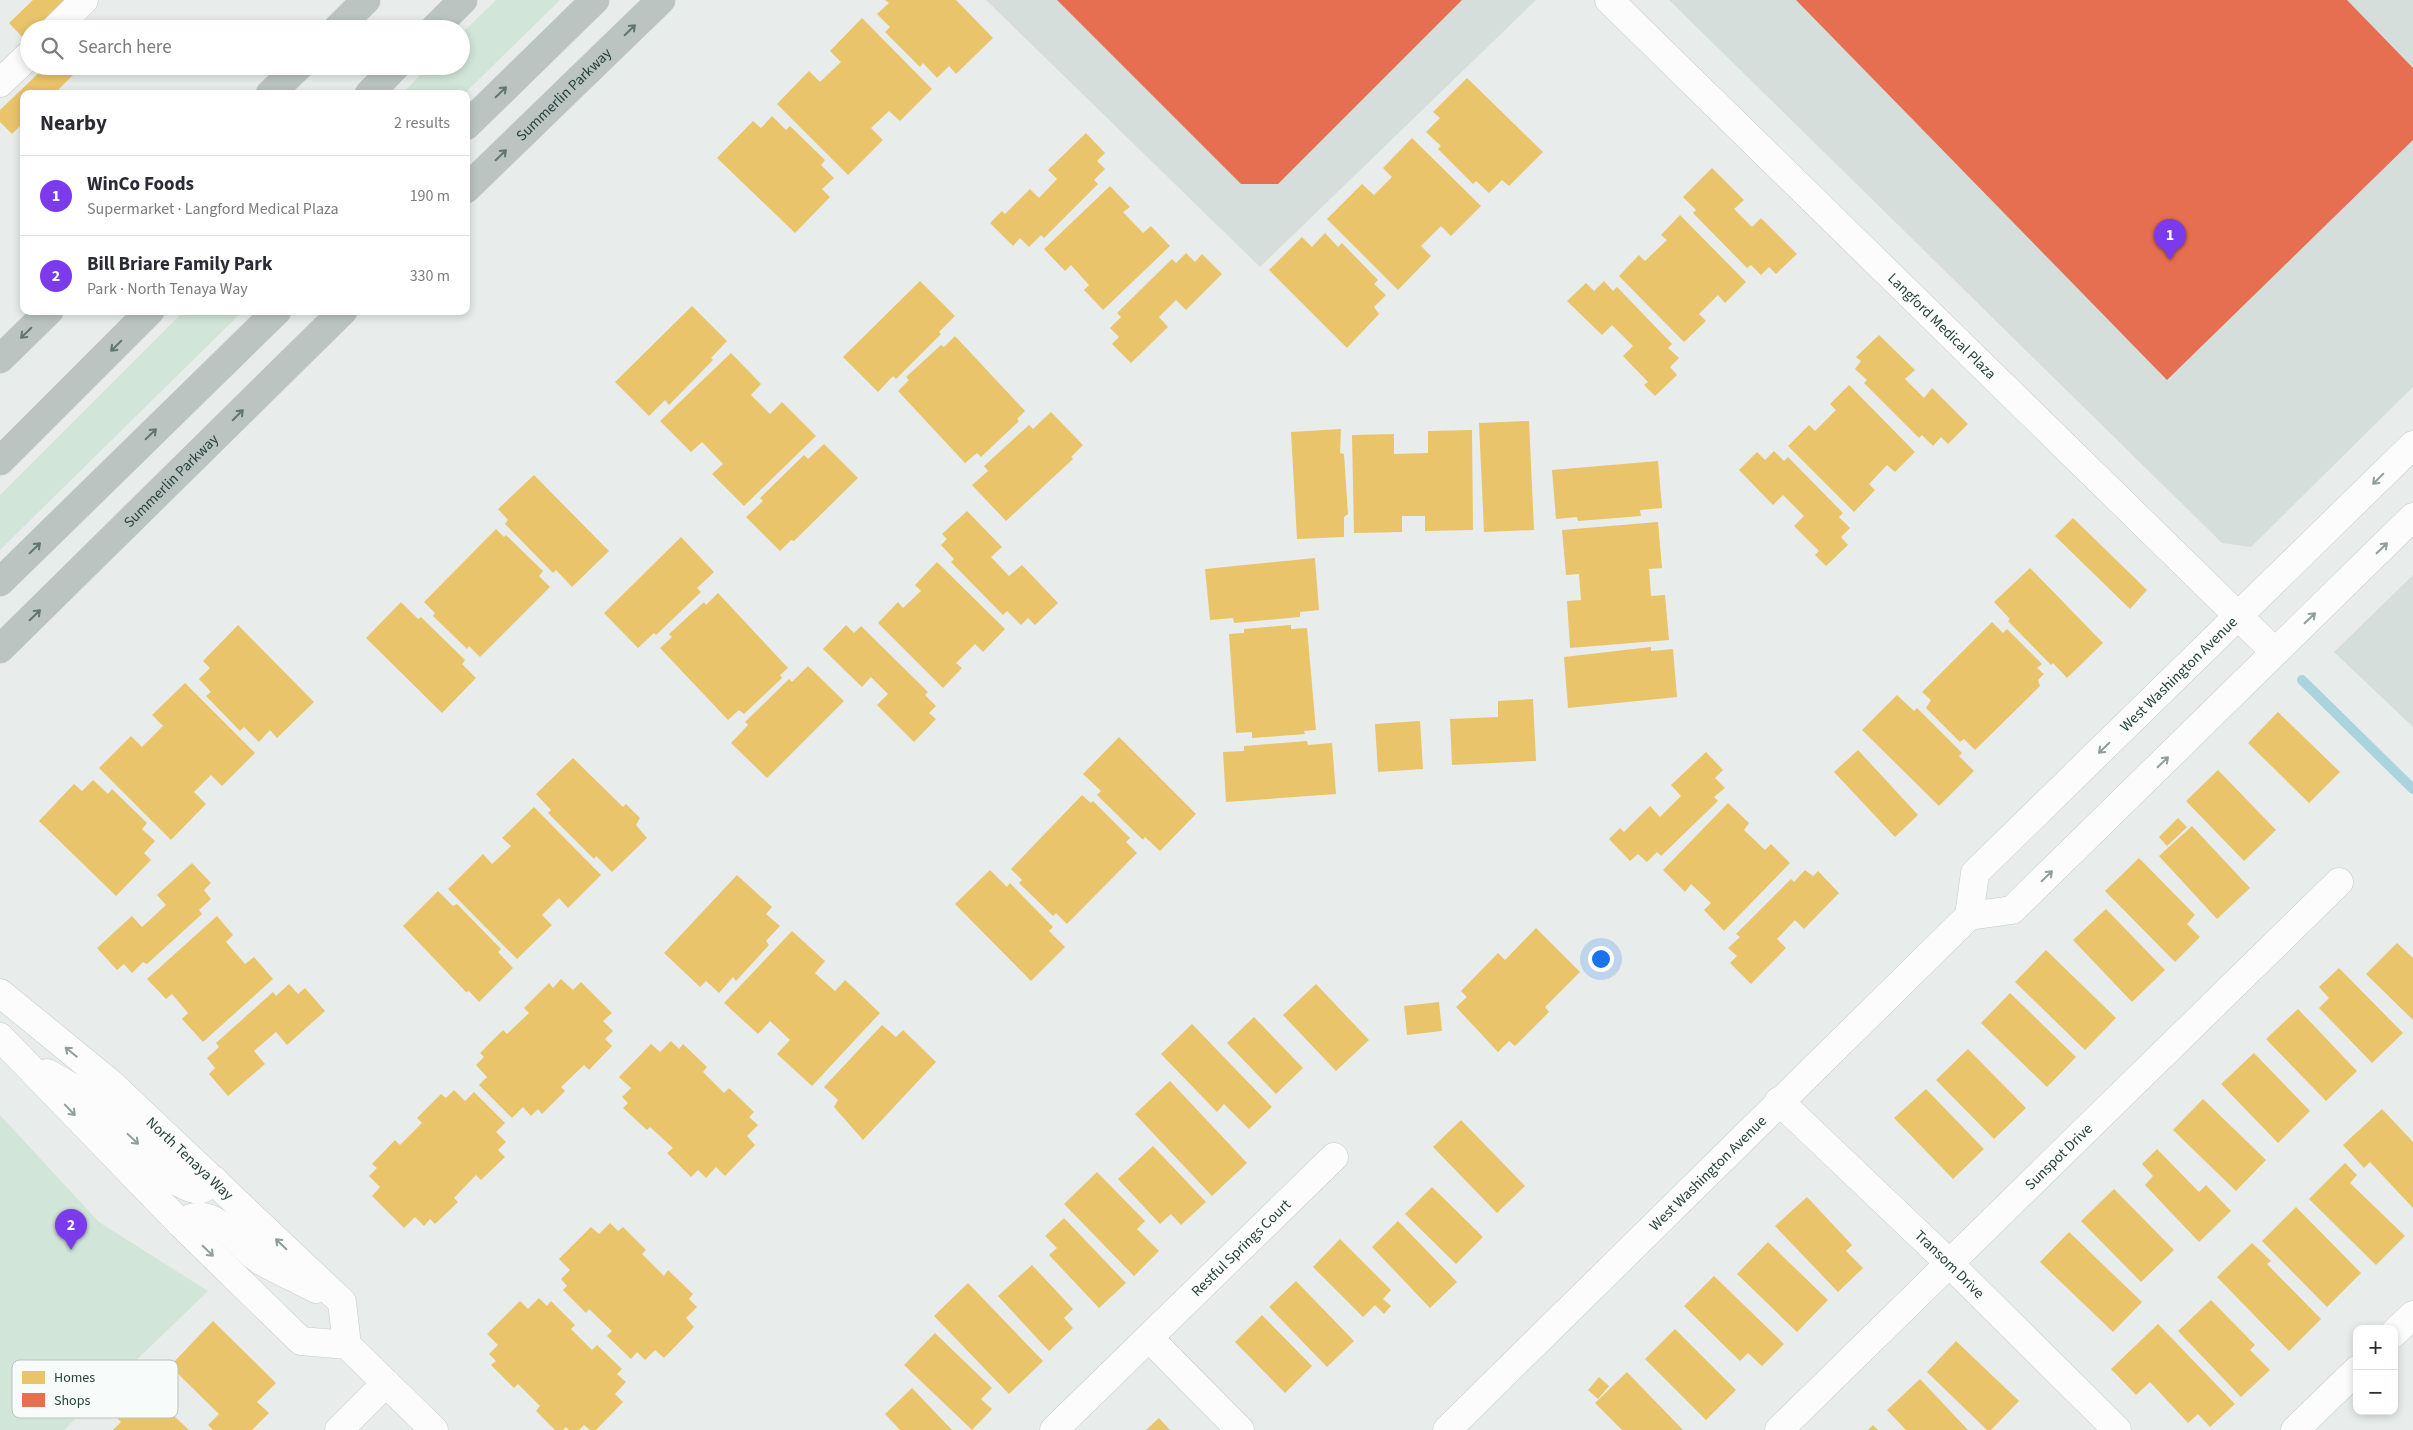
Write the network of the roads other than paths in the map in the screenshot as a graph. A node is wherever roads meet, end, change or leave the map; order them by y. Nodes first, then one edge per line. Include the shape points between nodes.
1 (84, 0) edge
2 (366, 0) edge
3 (463, 0) edge
4 (596, 0) edge
5 (661, 0) edge
6 (1609, 0) edge
7 (64, 20) edge
8 (346, 20) edge
9 (443, 20) edge
10 (20, 64) edge
11 (289, 75) edge
12 (387, 75) edge
13 (0, 83) edge
14 (274, 90) edge
15 (373, 90) edge
16 (470, 122) edge
17 (470, 185) edge
18 (45, 315) edge
19 (146, 315) edge
20 (273, 315) edge
21 (339, 315) edge
22 (0, 359) edge
23 (2413, 445) edge
24 (0, 461) edge
25 (2413, 517) edge
26 (0, 582) edge
27 (2239, 616) junction
28 (0, 649) edge
29 (2275, 652) junction
30 (2339, 882) dead end
31 (1969, 916) junction
32 (0, 993) edge
33 (0, 1037) edge
34 (23, 1060) junction
35 (1780, 1101) junction
36 (1334, 1157) dead end
37 (215, 1181) junction
38 (180, 1223) junction
39 (1948, 1262) junction
40 (342, 1302) junction
41 (2413, 1315) edge
42 (2398, 1329) edge
43 (1149, 1338) junction
44 (347, 1345) junction
45 (2353, 1374) edge
46 (386, 1384) junction
47 (339, 1430) edge
48 (434, 1430) edge
49 (1054, 1430) edge
50 (1240, 1430) edge
51 (1447, 1430) edge
52 (1779, 1430) edge
53 (2117, 1430) edge
54 (2295, 1430) edge

1 - 7 main road
2 - 8 highway
3 - 9 highway
16 -> 4 highway
17 -> 5 highway, Summerlin Parkway
6 - 27 main road, Langford Medical Plaza
10 - 13 main road
11 - 14 highway
12 - 15 highway
18 -> 22 highway
19 -> 24 highway
26 -> 20 highway
28 -> 21 highway, Summerlin Parkway
23 -> 27 main road, West Washington Avenue
29 -> 25 main road
27 - 29 main road, Langford Medical Plaza
27 -> 31 main road, West Washington Avenue via 1975,873
31 -> 29 main road via 2012,910
30 - 39 main road, Sunspot Drive
31 - 35 main road, West Washington Avenue
37 -> 32 main road, North Tenaya Way via 108,1082
33 - 34 main road
34 -> 37 main road via 89,1097 180,1183 205,1190
34 -> 38 main road
35 - 39 main road, Transom Drive
35 - 51 main road, West Washington Avenue
36 - 43 main road, Restful Springs Court
40 -> 37 main road, North Tenaya Way
38 - 40 main road via 191,1216 206,1218 223,1226 259,1260
38 -> 44 main road via 300,1340
39 - 52 main road, Sunspot Drive
39 - 53 main road, Transom Drive
40 - 44 main road
41 - 42 main road
43 - 49 main road, Restful Springs Court
43 - 50 main road
44 - 46 main road
45 - 54 main road
46 - 47 main road
46 - 48 main road

